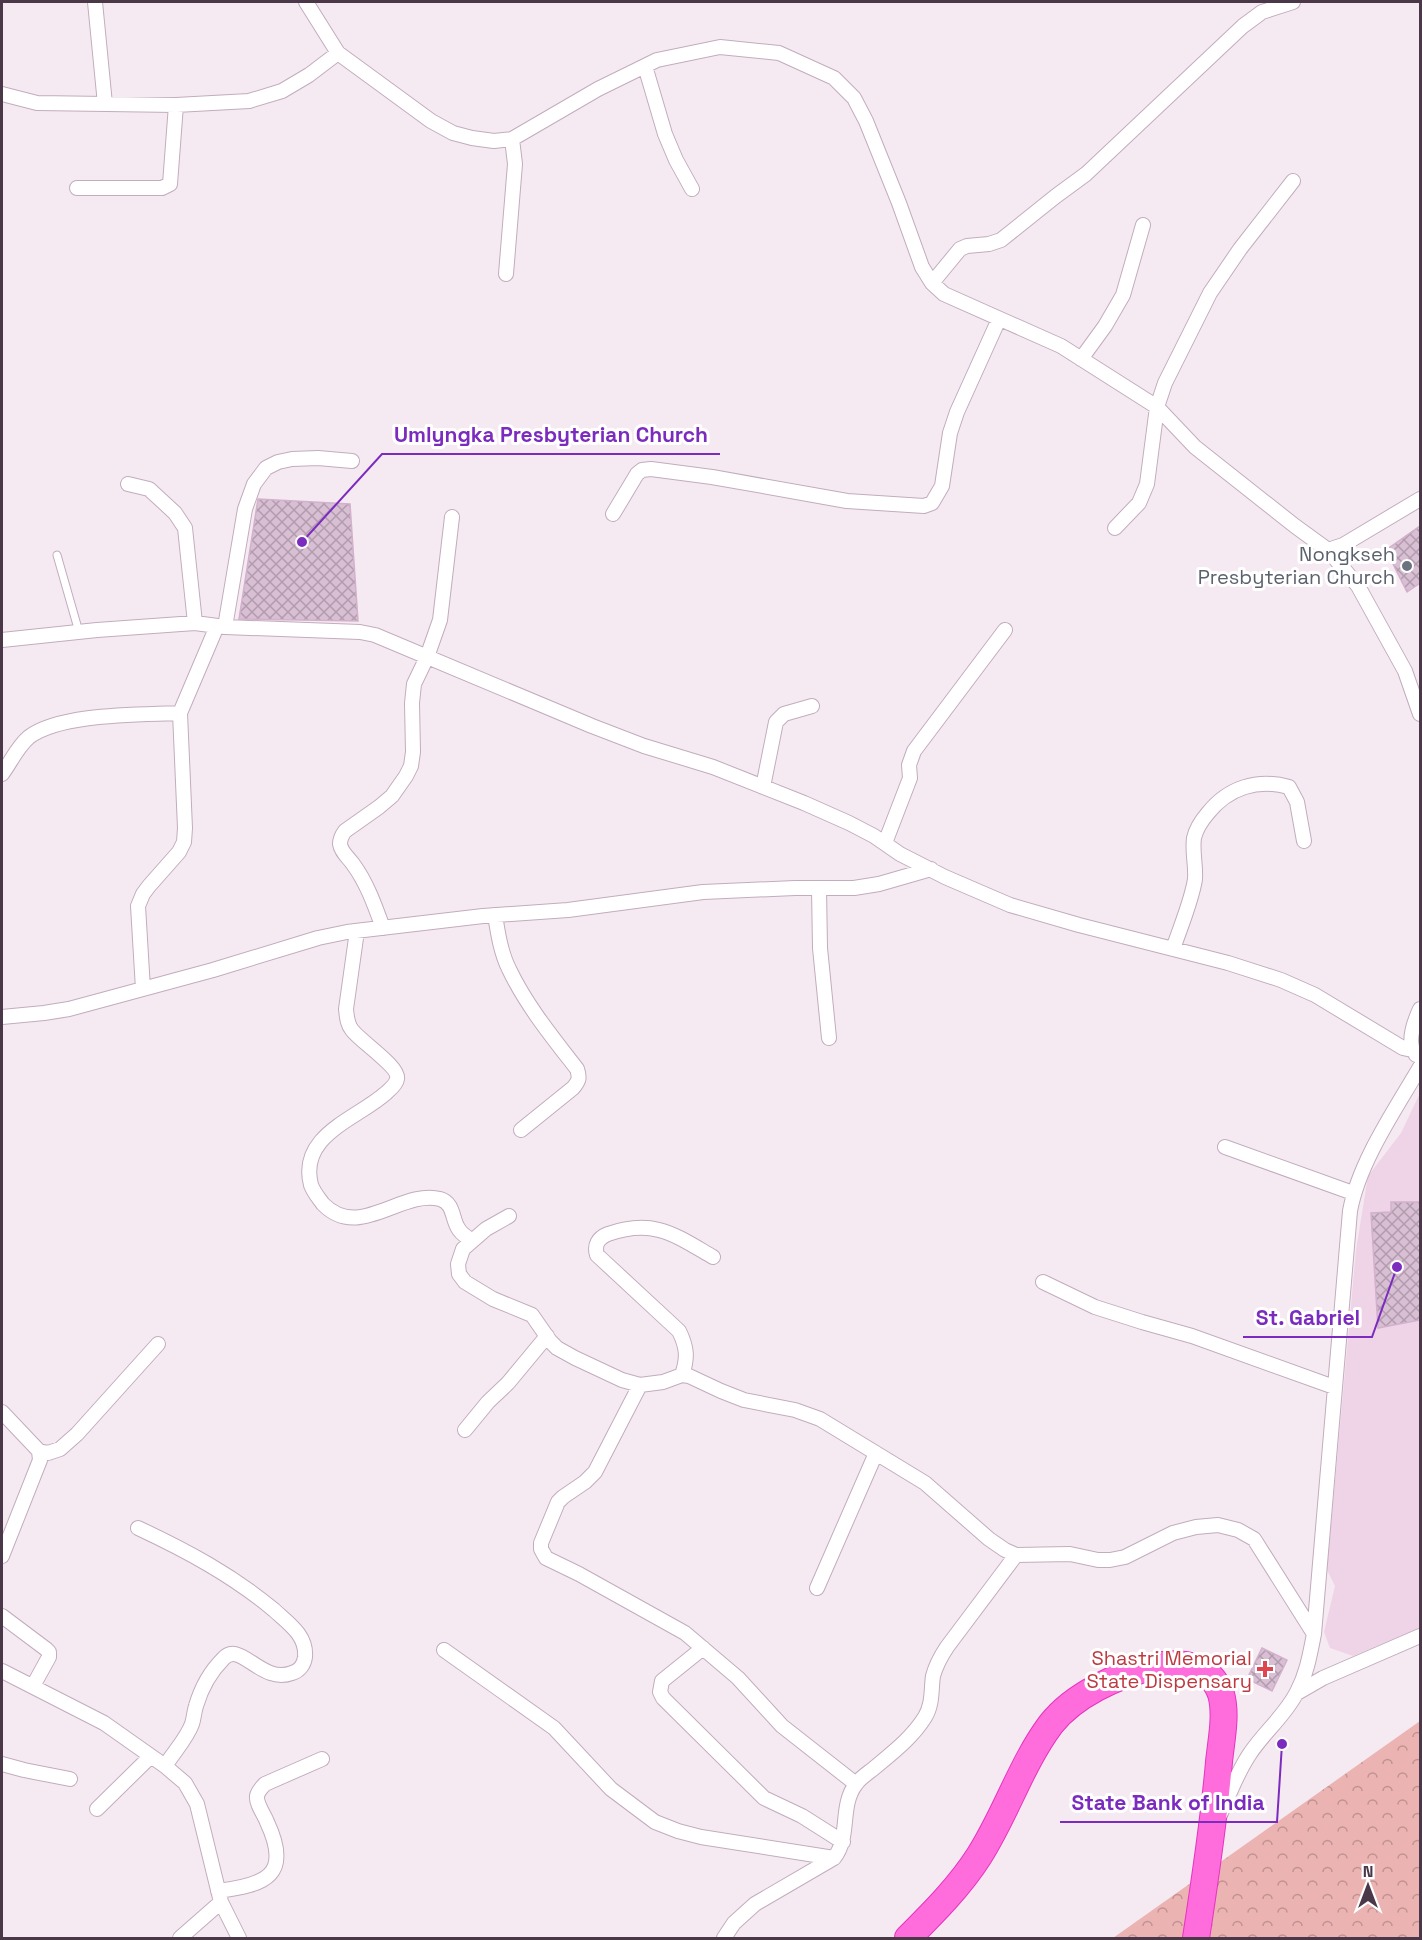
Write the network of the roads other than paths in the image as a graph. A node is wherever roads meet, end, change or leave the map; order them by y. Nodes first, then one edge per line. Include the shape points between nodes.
1 (95, 2) edge
2 (306, 2) edge
3 (1293, 2) edge
4 (338, 52) junction
5 (645, 66) junction
6 (2, 94) edge
7 (105, 104) junction
8 (176, 105) junction
9 (512, 139) junction
10 (1293, 181) dead end
11 (77, 188) dead end
12 (692, 189) dead end
13 (1143, 225) dead end
14 (506, 274) dead end
15 (932, 283) junction
16 (999, 319) junction
17 (1081, 359) junction
18 (1157, 407) junction
19 (352, 461) dead end
20 (128, 484) dead end
21 (1420, 499) edge
22 (613, 514) dead end
23 (452, 517) dead end
24 (1115, 528) dead end
25 (1328, 550) junction
26 (57, 555) dead end
27 (195, 623) junction
28 (221, 627) junction
29 (1005, 630) dead end
30 (79, 632) junction
31 (2, 640) edge
32 (427, 657) junction
33 (812, 706) dead end
34 (180, 713) junction
35 (1420, 714) edge
36 (2, 774) edge
37 (763, 787) junction
38 (1304, 840) dead end
39 (885, 843) junction
40 (931, 870) junction
41 (819, 888) junction
42 (495, 915) junction
43 (383, 928) junction
44 (357, 931) junction
45 (1173, 950) junction
46 (142, 989) junction
47 (1420, 1009) edge
48 (2, 1017) edge
49 (829, 1038) dead end
50 (1416, 1056) edge
51 (1420, 1067) edge
52 (521, 1130) dead end
53 (1225, 1147) dead end
54 (1353, 1192) junction
55 (509, 1216) dead end
56 (471, 1240) junction
57 (713, 1257) dead end
58 (1043, 1282) dead end
59 (547, 1336) junction
60 (158, 1344) dead end
61 (682, 1375) junction
62 (640, 1385) junction
63 (1334, 1387) junction
64 (2, 1412) edge
65 (465, 1430) dead end
66 (39, 1451) junction
67 (876, 1453) junction
68 (138, 1528) dead end
69 (1016, 1555) junction
70 (2, 1556) edge
71 (817, 1588) dead end
72 (2, 1616) edge
73 (1314, 1634) junction
74 (1420, 1636) edge
75 (703, 1648) junction
76 (444, 1650) dead end
77 (2, 1671) edge
78 (33, 1686) junction
79 (1297, 1693) junction
80 (151, 1756) junction
81 (322, 1759) dead end
82 (2, 1764) edge
83 (165, 1766) junction
84 (70, 1779) dead end
85 (856, 1784) junction
86 (97, 1809) dead end
87 (1211, 1836) junction
88 (843, 1842) junction
89 (834, 1858) junction
90 (219, 1897) junction
91 (180, 1938) edge
92 (239, 1938) edge
93 (724, 1938) edge
94 (908, 1938) edge
95 (1196, 1938) edge

1 - 7 street
2 - 4 street
3 - 15 street via 1262,12 1244,26 1086,174 1001,240 960,249
4 - 8 street via 282,91 249,100
4 - 9 street via 413,109 453,133 494,141
5 - 9 street via 598,88
5 - 12 street via 665,134
5 - 15 street via 720,47 779,53 834,78 854,98 866,121 922,267
6 - 7 street via 37,103
7 - 8 street
8 - 11 street via 170,184 162,188
9 - 14 street via 515,164
10 - 18 street via 1210,293
13 - 17 street via 1123,295
15 - 16 street via 944,294
16 - 17 street
16 - 22 street via 957,412 942,486 932,503 924,506 847,501 651,469 637,474
17 - 18 street
18 - 24 street via 1147,484 1139,503
18 - 25 street via 1195,447
19 - 28 street via 292,459 266,468 254,484 245,509
20 - 27 street via 149,489 185,528
21 - 25 street
23 - 32 street via 440,620
25 - 35 street via 1358,586 1405,671
26 - 30 lane
27 - 28 street
27 - 30 street
28 - 32 street via 360,632
28 - 34 street
29 - 39 street via 914,751 910,778
30 - 31 street
32 - 37 street via 592,726
32 - 43 street via 414,684 411,703 411,766 392,796 341,836 343,852 368,888
33 - 37 street via 784,714 776,722
34 - 36 street via 95,718 45,728 19,747
34 - 46 street via 184,842 138,906
37 - 39 street via 849,823
38 - 45 street via 1297,802 1289,787 1256,784 1218,800 1195,834 1195,879
39 - 40 street
40 - 41 street via 879,884
40 - 45 street via 1010,905
41 - 42 street via 703,892 568,910
41 - 49 street
42 - 43 street
42 - 52 street via 508,968 579,1074 573,1088
43 - 44 street
44 - 46 street via 318,938
44 - 56 street via 347,1020 358,1038 395,1069 397,1079 383,1095 319,1142 309,1177 313,1193 329,1209 344,1216 360,1217 412,1201 439,1199 446,1202 458,1229
45 - 50 street via 1281,980 1315,995
46 - 48 street via 69,1009
47 - 50 street via 1412,1036
51 - 54 street
53 - 54 street
54 - 63 street
55 - 56 street
56 - 59 street via 458,1264 465,1282 532,1316
57 - 61 street via 655,1228 622,1229 604,1236 596,1246 597,1255 679,1331 687,1347
58 - 63 street via 1095,1306 1192,1335
59 - 62 street via 575,1358
59 - 65 street
60 - 66 street via 77,1434 60,1449
61 - 62 street
61 - 67 street via 744,1400 807,1413
62 - 75 street via 595,1472 558,1502 541,1549 546,1558 685,1633
63 - 73 street
64 - 66 street
66 - 70 street via 40,1460
67 - 69 street via 926,1483 989,1539
67 - 71 street
68 - 83 street via 188,1551 250,1590 297,1631 305,1647 304,1663 298,1670 278,1676 239,1654 224,1657 203,1688 189,1730
69 - 73 street via 1070,1554 1110,1560 1196,1527 1218,1525 1238,1530 1254,1539
69 - 85 street via 947,1647 933,1676 927,1713 918,1728
72 - 78 street via 49,1652
73 - 79 street via 1309,1664
74 - 79 street
75 - 85 street via 738,1677 782,1726
75 - 88 street via 662,1681 663,1698 764,1798
76 - 89 street via 554,1728 611,1789 655,1822 701,1837
77 - 78 street
78 - 80 street via 104,1723
79 - 87 street via 1247,1758
80 - 83 street
80 - 86 street
81 - 90 street via 260,1789 258,1802 278,1850 273,1870 266,1879
82 - 84 street
83 - 90 street via 185,1783 197,1804
85 - 88 street via 846,1808
87 - 94 highway via 1222,1736 1221,1695 1215,1682 1207,1673 1177,1664 1134,1671 1075,1699 1052,1722 979,1858
87 - 95 highway
88 - 89 street
89 - 93 street via 754,1904
90 - 91 street
90 - 92 street

